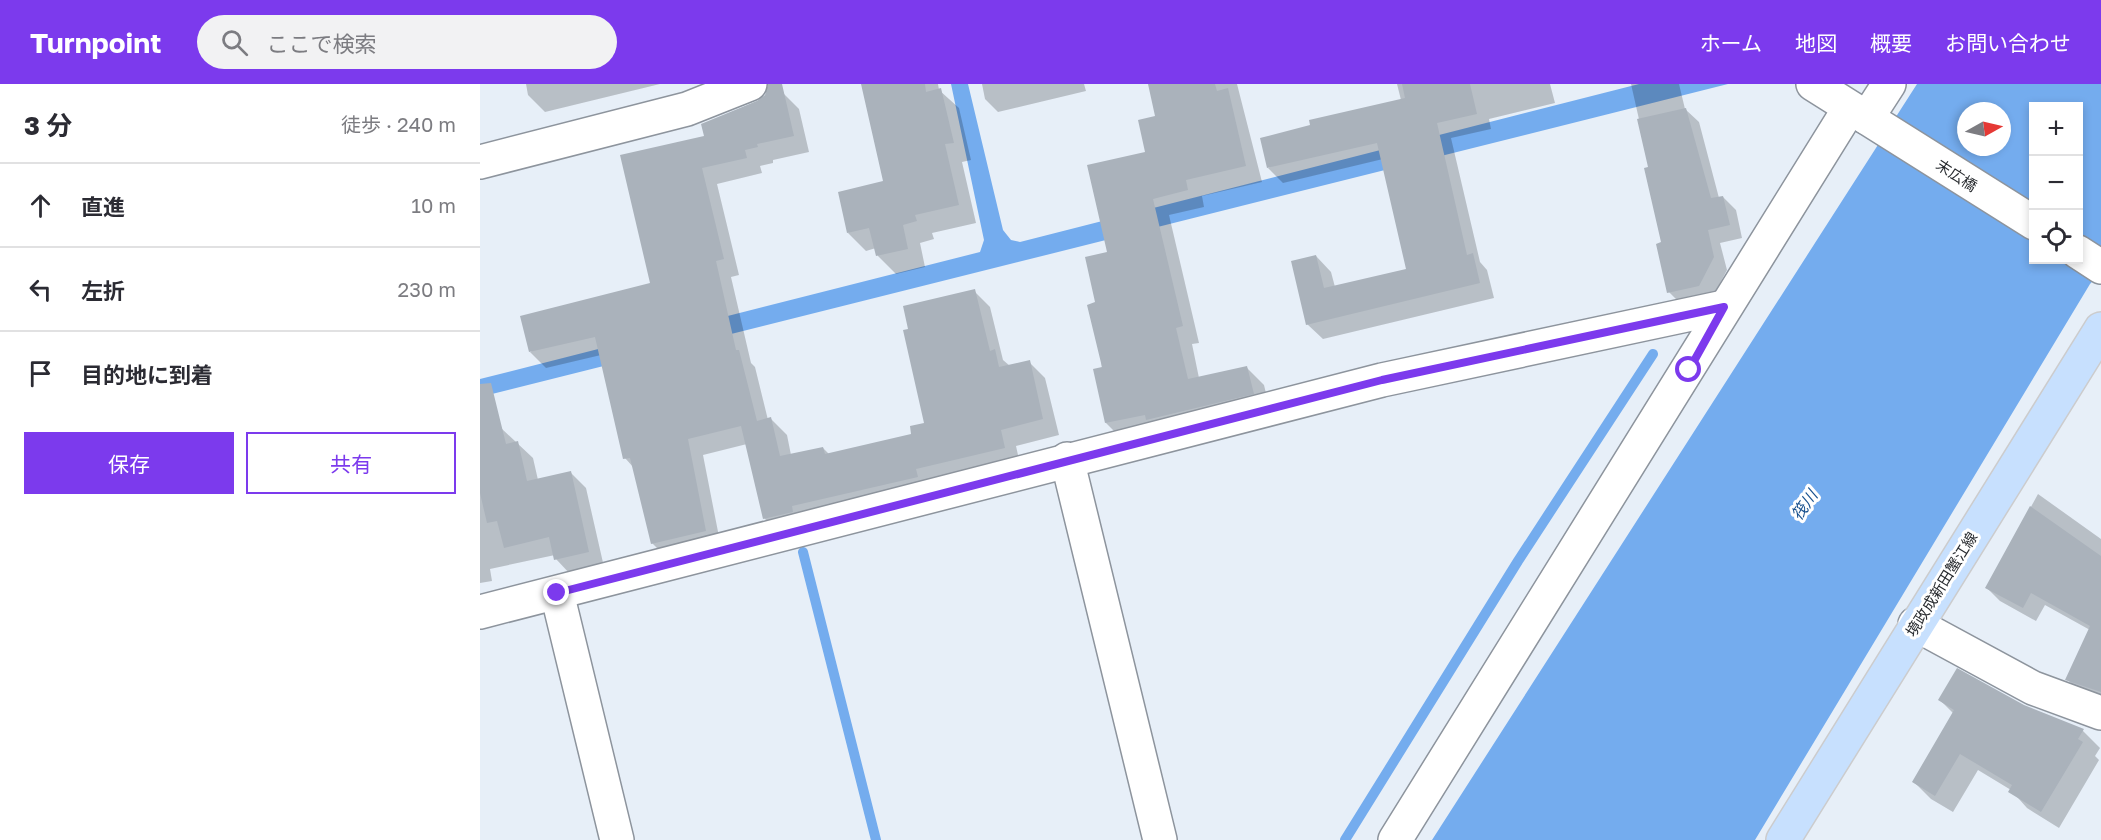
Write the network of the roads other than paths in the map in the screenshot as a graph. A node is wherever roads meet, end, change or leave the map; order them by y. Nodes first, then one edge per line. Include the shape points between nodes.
1 (750, 84) edge
2 (1813, 84) edge
3 (1889, 84) edge
4 (1866, 118) junction
5 (480, 162) edge
6 (2029, 221) edge
7 (2083, 255) edge
8 (2101, 267) edge
9 (1724, 307) junction
10 (2101, 329) edge
11 (1067, 459) junction
12 (557, 593) junction
13 (480, 612) edge
14 (1915, 624) junction
15 (2101, 713) edge
16 (617, 840) edge
17 (1160, 840) edge
18 (1395, 840) edge
19 (1783, 840) edge

1 - 5 street via 687,109
2 - 4 street, 末広橋
3 - 4 street
4 - 6 street, 末広橋
4 - 9 street
7 - 8 street
9 - 11 street via 1382,380
9 - 18 street via 1683,381
10 - 14 main road, 境政成新田蟹江線
11 - 12 street
11 - 17 street
12 - 13 street
12 - 16 street
14 - 15 street via 2033,688
14 - 19 main road, 境政成新田蟹江線

